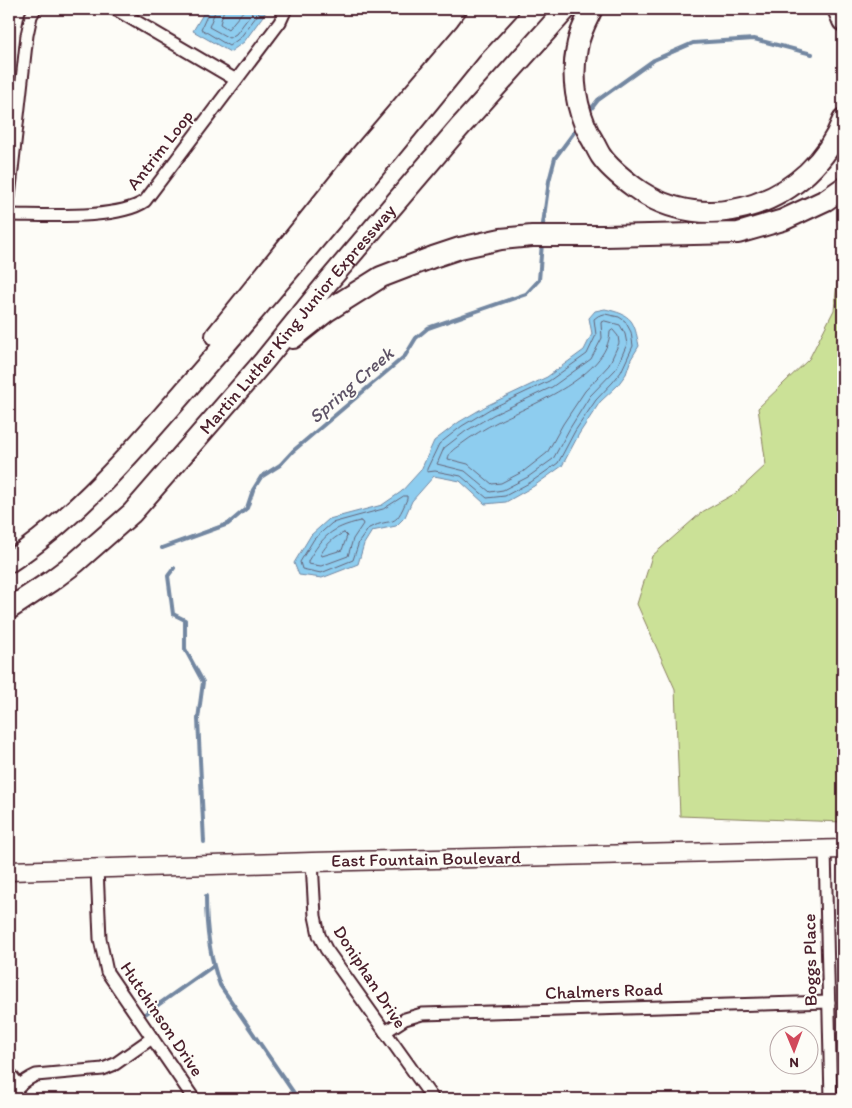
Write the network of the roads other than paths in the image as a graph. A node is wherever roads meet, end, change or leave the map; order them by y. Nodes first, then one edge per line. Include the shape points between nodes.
1 (35, 9) edge
2 (115, 9) edge
3 (286, 9) edge
4 (483, 9) edge
5 (508, 9) edge
6 (566, 9) edge
7 (592, 9) edge
8 (838, 9) edge
9 (843, 21) edge
10 (236, 80) junction
11 (843, 120) edge
12 (843, 188) edge
13 (9, 197) edge
14 (9, 216) edge
15 (264, 361) junction
16 (138, 446) junction
17 (9, 562) edge
18 (9, 609) edge
19 (843, 849) edge
20 (825, 850) junction
21 (312, 862) junction
22 (97, 868) junction
23 (9, 871) edge
24 (829, 1002) junction
25 (385, 1032) junction
26 (152, 1038) junction
27 (9, 1073) edge
28 (20, 1086) junction
29 (12, 1099) edge
30 (194, 1099) edge
31 (432, 1099) edge
32 (831, 1099) edge

1 - 13 street via 27,35
2 - 10 street
3 - 10 street, Antrim Loop via 280,22
4 - 16 highway via 181,380
5 - 16 highway
6 - 15 highway, Martin Luther King Junior Expressway via 459,128
7 - 11 highway via 577,48 575,83 580,113 601,156 624,180 657,200 696,211 732,210 771,199 805,177 818,163
8 - 9 highway
10 - 14 street, Antrim Loop via 146,201 138,206 112,213
12 - 15 highway via 826,200 783,220 738,233 532,236 460,248 382,277 327,311
15 - 18 highway, Martin Luther King Junior Expressway via 132,513 75,563
16 - 17 highway via 90,495
19 - 20 main road, East Fountain Boulevard
20 - 21 main road, East Fountain Boulevard
20 - 24 street, Boggs Place
21 - 22 main road, East Fountain Boulevard
21 - 25 street, Doniphan Drive via 319,935
22 - 23 main road, East Fountain Boulevard
22 - 26 street, Hutchinson Drive via 100,939 107,972
24 - 25 street, Chalmers Road via 422,1014 405,1019
24 - 32 street, Boggs Place
25 - 31 street, Doniphan Drive
26 - 28 street via 103,1069 36,1075
26 - 30 street, Hutchinson Drive
27 - 28 street
28 - 29 street

